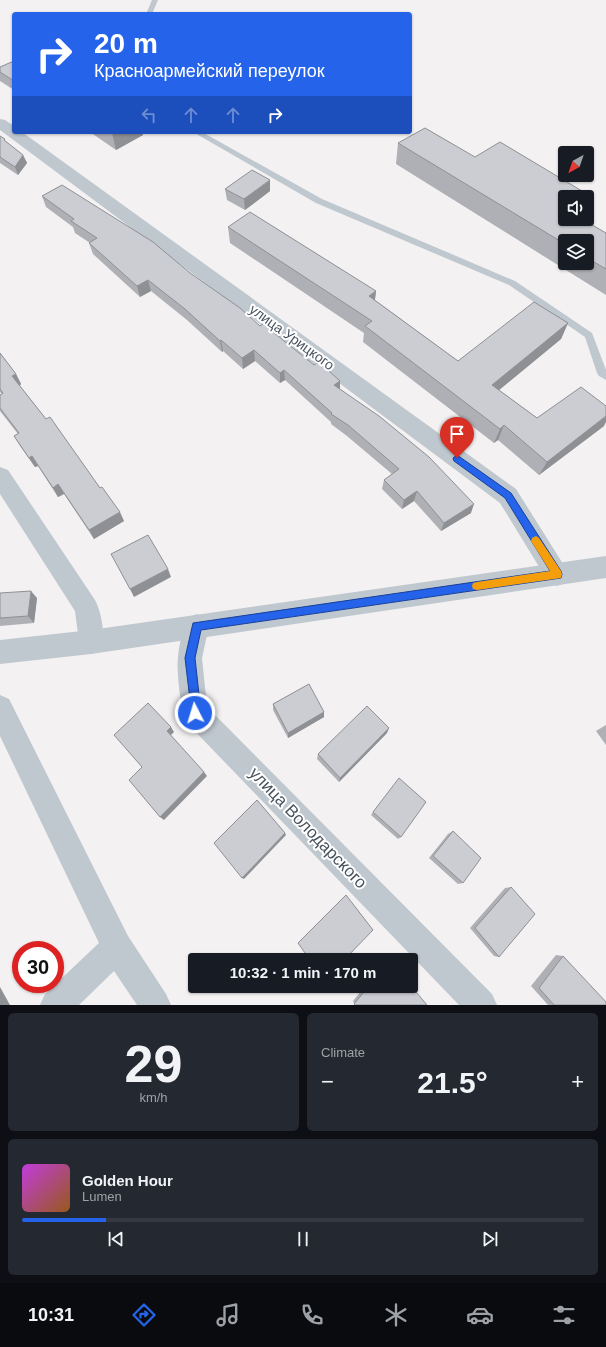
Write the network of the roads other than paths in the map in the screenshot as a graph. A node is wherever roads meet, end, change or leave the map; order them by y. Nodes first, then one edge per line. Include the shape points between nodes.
1 (155, 0) edge
2 (150, 12) edge
3 (0, 123) edge
4 (12, 132) edge
5 (15, 134) edge
6 (201, 134) edge
7 (606, 376) edge
8 (0, 476) edge
9 (606, 567) edge
10 (557, 574) junction
11 (197, 626) junction
12 (91, 642) junction
13 (0, 652) edge
14 (0, 708) edge
15 (117, 948) junction
16 (56, 1005) edge
17 (155, 1005) edge
18 (481, 1005) edge

1 - 2 lane
3 - 4 street, улица Урицкого
5 - 10 street, улица Урицкого via 508,496
6 - 7 lane via 319,201 512,283 589,335 602,373
8 - 12 street via 87,608
9 - 10 street
10 - 11 street
11 - 12 street
11 - 18 street, улица Володарского via 190,658 195,713
12 - 13 street
14 - 15 street
15 - 16 street
15 - 17 street

